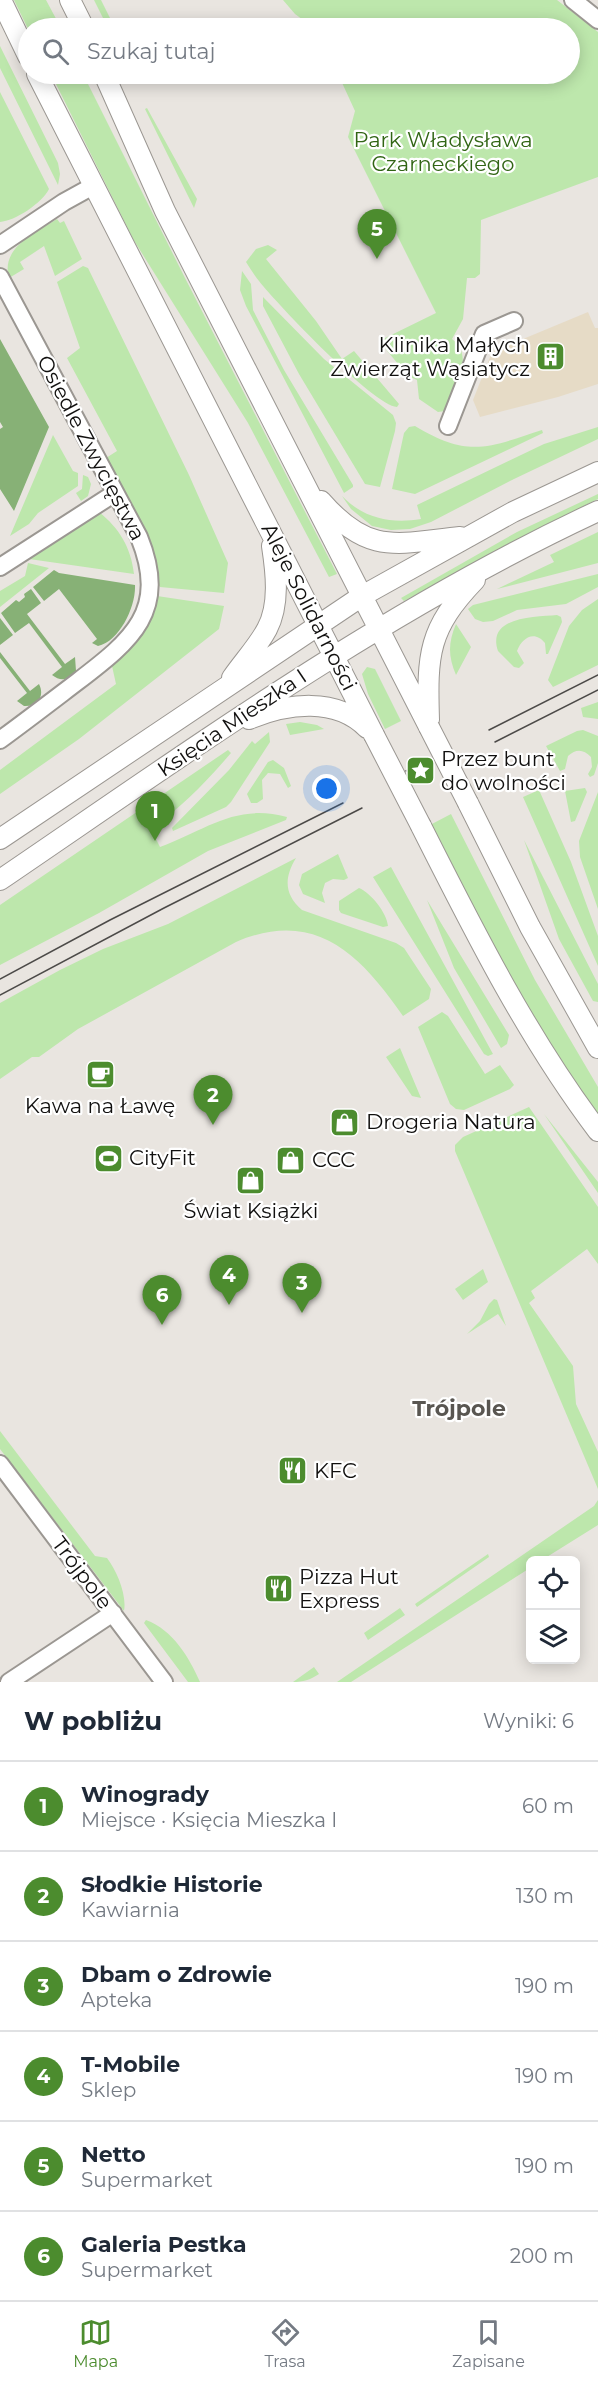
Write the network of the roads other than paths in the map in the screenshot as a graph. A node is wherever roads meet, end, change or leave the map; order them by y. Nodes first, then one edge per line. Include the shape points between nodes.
1 (1, 0) edge
2 (70, 0) edge
3 (573, 0) edge
4 (79, 18) edge
5 (598, 20) edge
6 (18, 35) edge
7 (42, 84) edge
8 (108, 84) edge
9 (93, 186) junction
10 (0, 245) edge
11 (0, 277) edge
12 (514, 321) dead end
13 (448, 426) dead end
14 (598, 471) edge
15 (304, 482) junction
16 (115, 493) junction
17 (598, 511) edge
18 (270, 532) junction
19 (468, 536) junction
20 (0, 567) edge
21 (487, 567) junction
22 (362, 596) junction
23 (319, 626) junction
24 (378, 628) junction
25 (333, 655) junction
26 (225, 688) junction
27 (426, 715) junction
28 (219, 731) junction
29 (374, 735) junction
30 (0, 740) edge
31 (0, 839) edge
32 (0, 880) edge
33 (598, 1048) edge
34 (598, 1131) edge
35 (0, 1464) edge
36 (113, 1613) junction
37 (9, 1682) edge
38 (164, 1682) edge

1 - 6 street
2 - 4 street
3 - 5 street
7 - 9 street, Aleje Solidarności
8 - 15 street via 165,211
9 - 10 street
9 - 18 street, Aleje Solidarności
11 - 16 street, Osiedle Zwycięstwa
12 - 13 street via 484,333
14 - 19 street, Księcia Mieszka I
15 - 19 street via 335,517 366,538 398,544
15 - 22 street
16 - 20 street
16 - 30 street, Osiedle Zwycięstwa via 145,551 150,588 143,615 133,634 112,655
17 - 21 street, Księcia Mieszka I
18 - 23 street, Aleje Solidarności
18 - 26 street via 275,566 274,606 268,628
19 - 22 street, Księcia Mieszka I
21 - 24 street, Księcia Mieszka I
21 - 27 street via 439,626 429,662
22 - 23 street, Księcia Mieszka I
22 - 24 street
23 - 25 street, Aleje Solidarności
23 - 26 street, Księcia Mieszka I
24 - 25 street, Księcia Mieszka I
24 - 27 street
25 - 28 street, Księcia Mieszka I
25 - 29 street, Aleje Solidarności
26 - 31 street, Księcia Mieszka I
27 - 33 street, bridge via 530,927
28 - 29 street via 265,712 326,705 359,720
28 - 32 street, Księcia Mieszka I
29 - 34 street, Aleje Solidarności, bridge via 496,971
35 - 36 street, Trójpole
36 - 37 street
36 - 38 street, Trójpole

